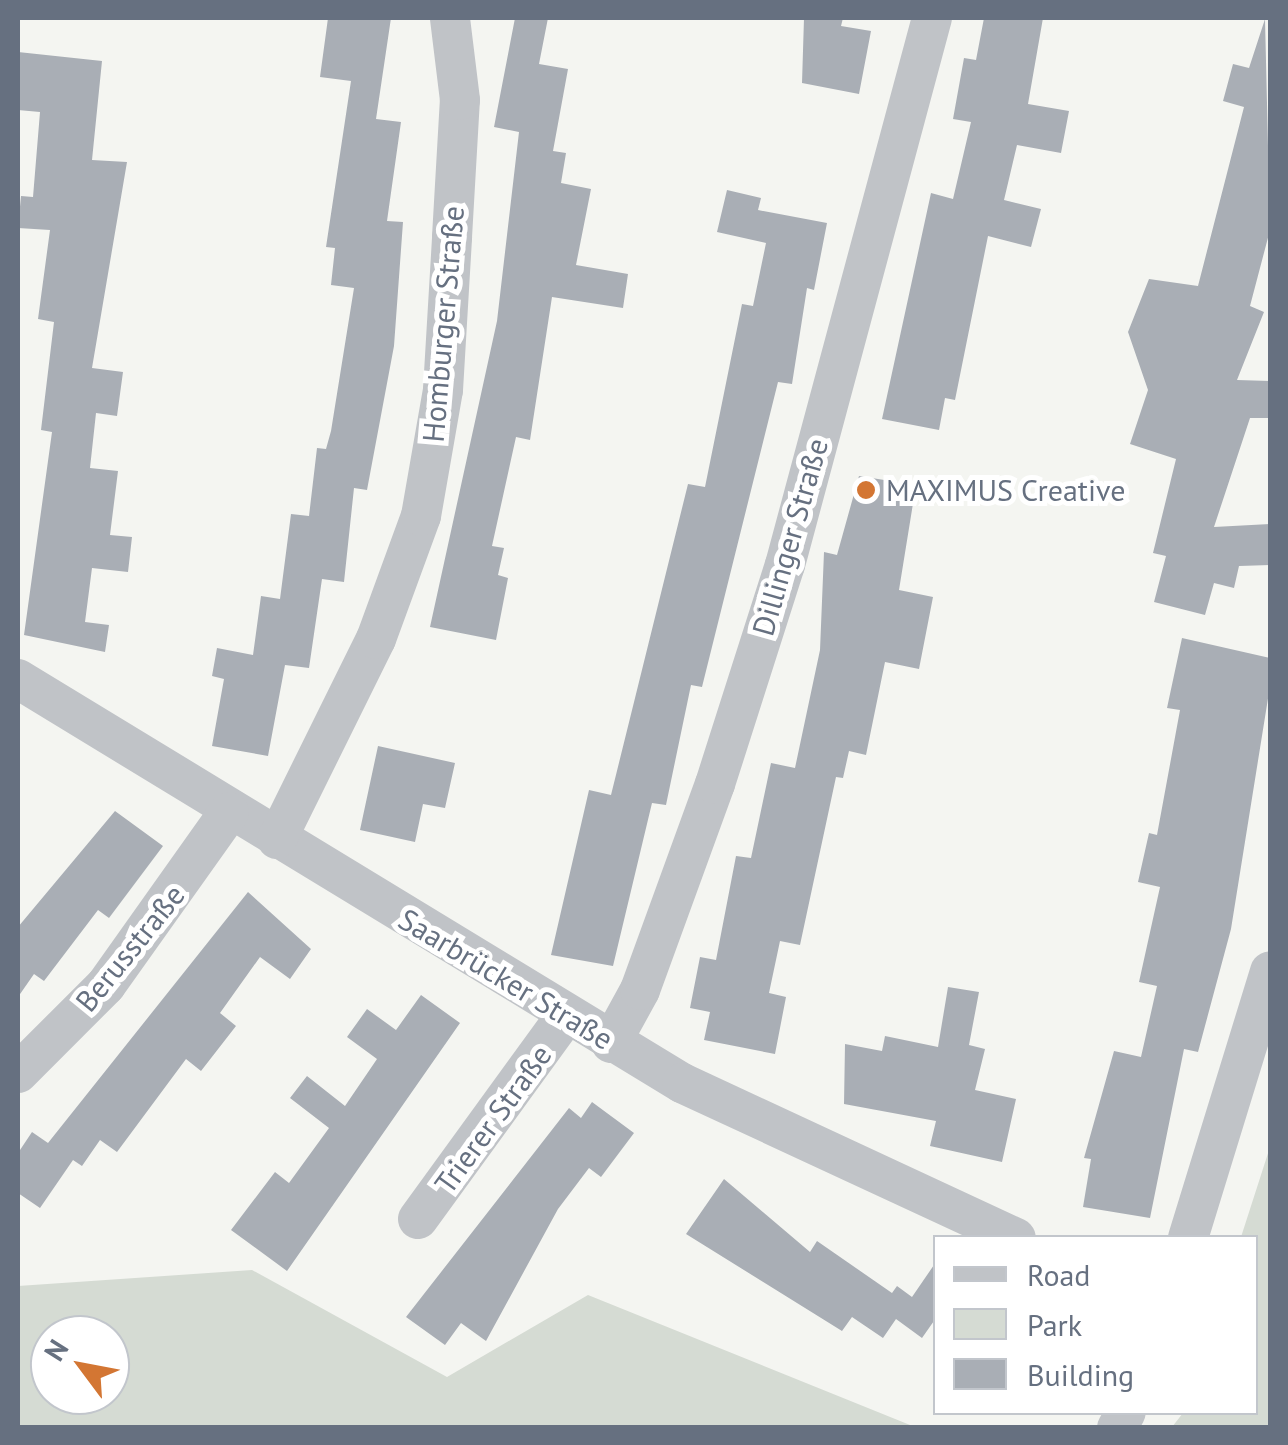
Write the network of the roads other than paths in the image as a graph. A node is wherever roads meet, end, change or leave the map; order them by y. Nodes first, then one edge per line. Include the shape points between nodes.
1 (450, 18) edge
2 (932, 18) edge
3 (18, 679) edge
4 (229, 812) junction
5 (276, 839) junction
6 (1270, 971) edge
7 (565, 1016) junction
8 (611, 1043) junction
9 (18, 1073) edge
10 (418, 1220) dead end
11 (1009, 1235) edge
12 (1189, 1235) edge

1 - 5 street, Homburger Straße via 460,100 443,390 421,516 376,640
2 - 8 street, Dillinger Straße via 785,565 715,784 640,990
3 - 4 street, Saarbrücker Straße
4 - 5 street, Saarbrücker Straße
4 - 9 street, Berusstraße via 141,941
5 - 7 street, Saarbrücker Straße
6 - 12 street
7 - 8 street, Saarbrücker Straße
7 - 10 street, Trierer Straße
8 - 11 street, Saarbrücker Straße via 827,1156

